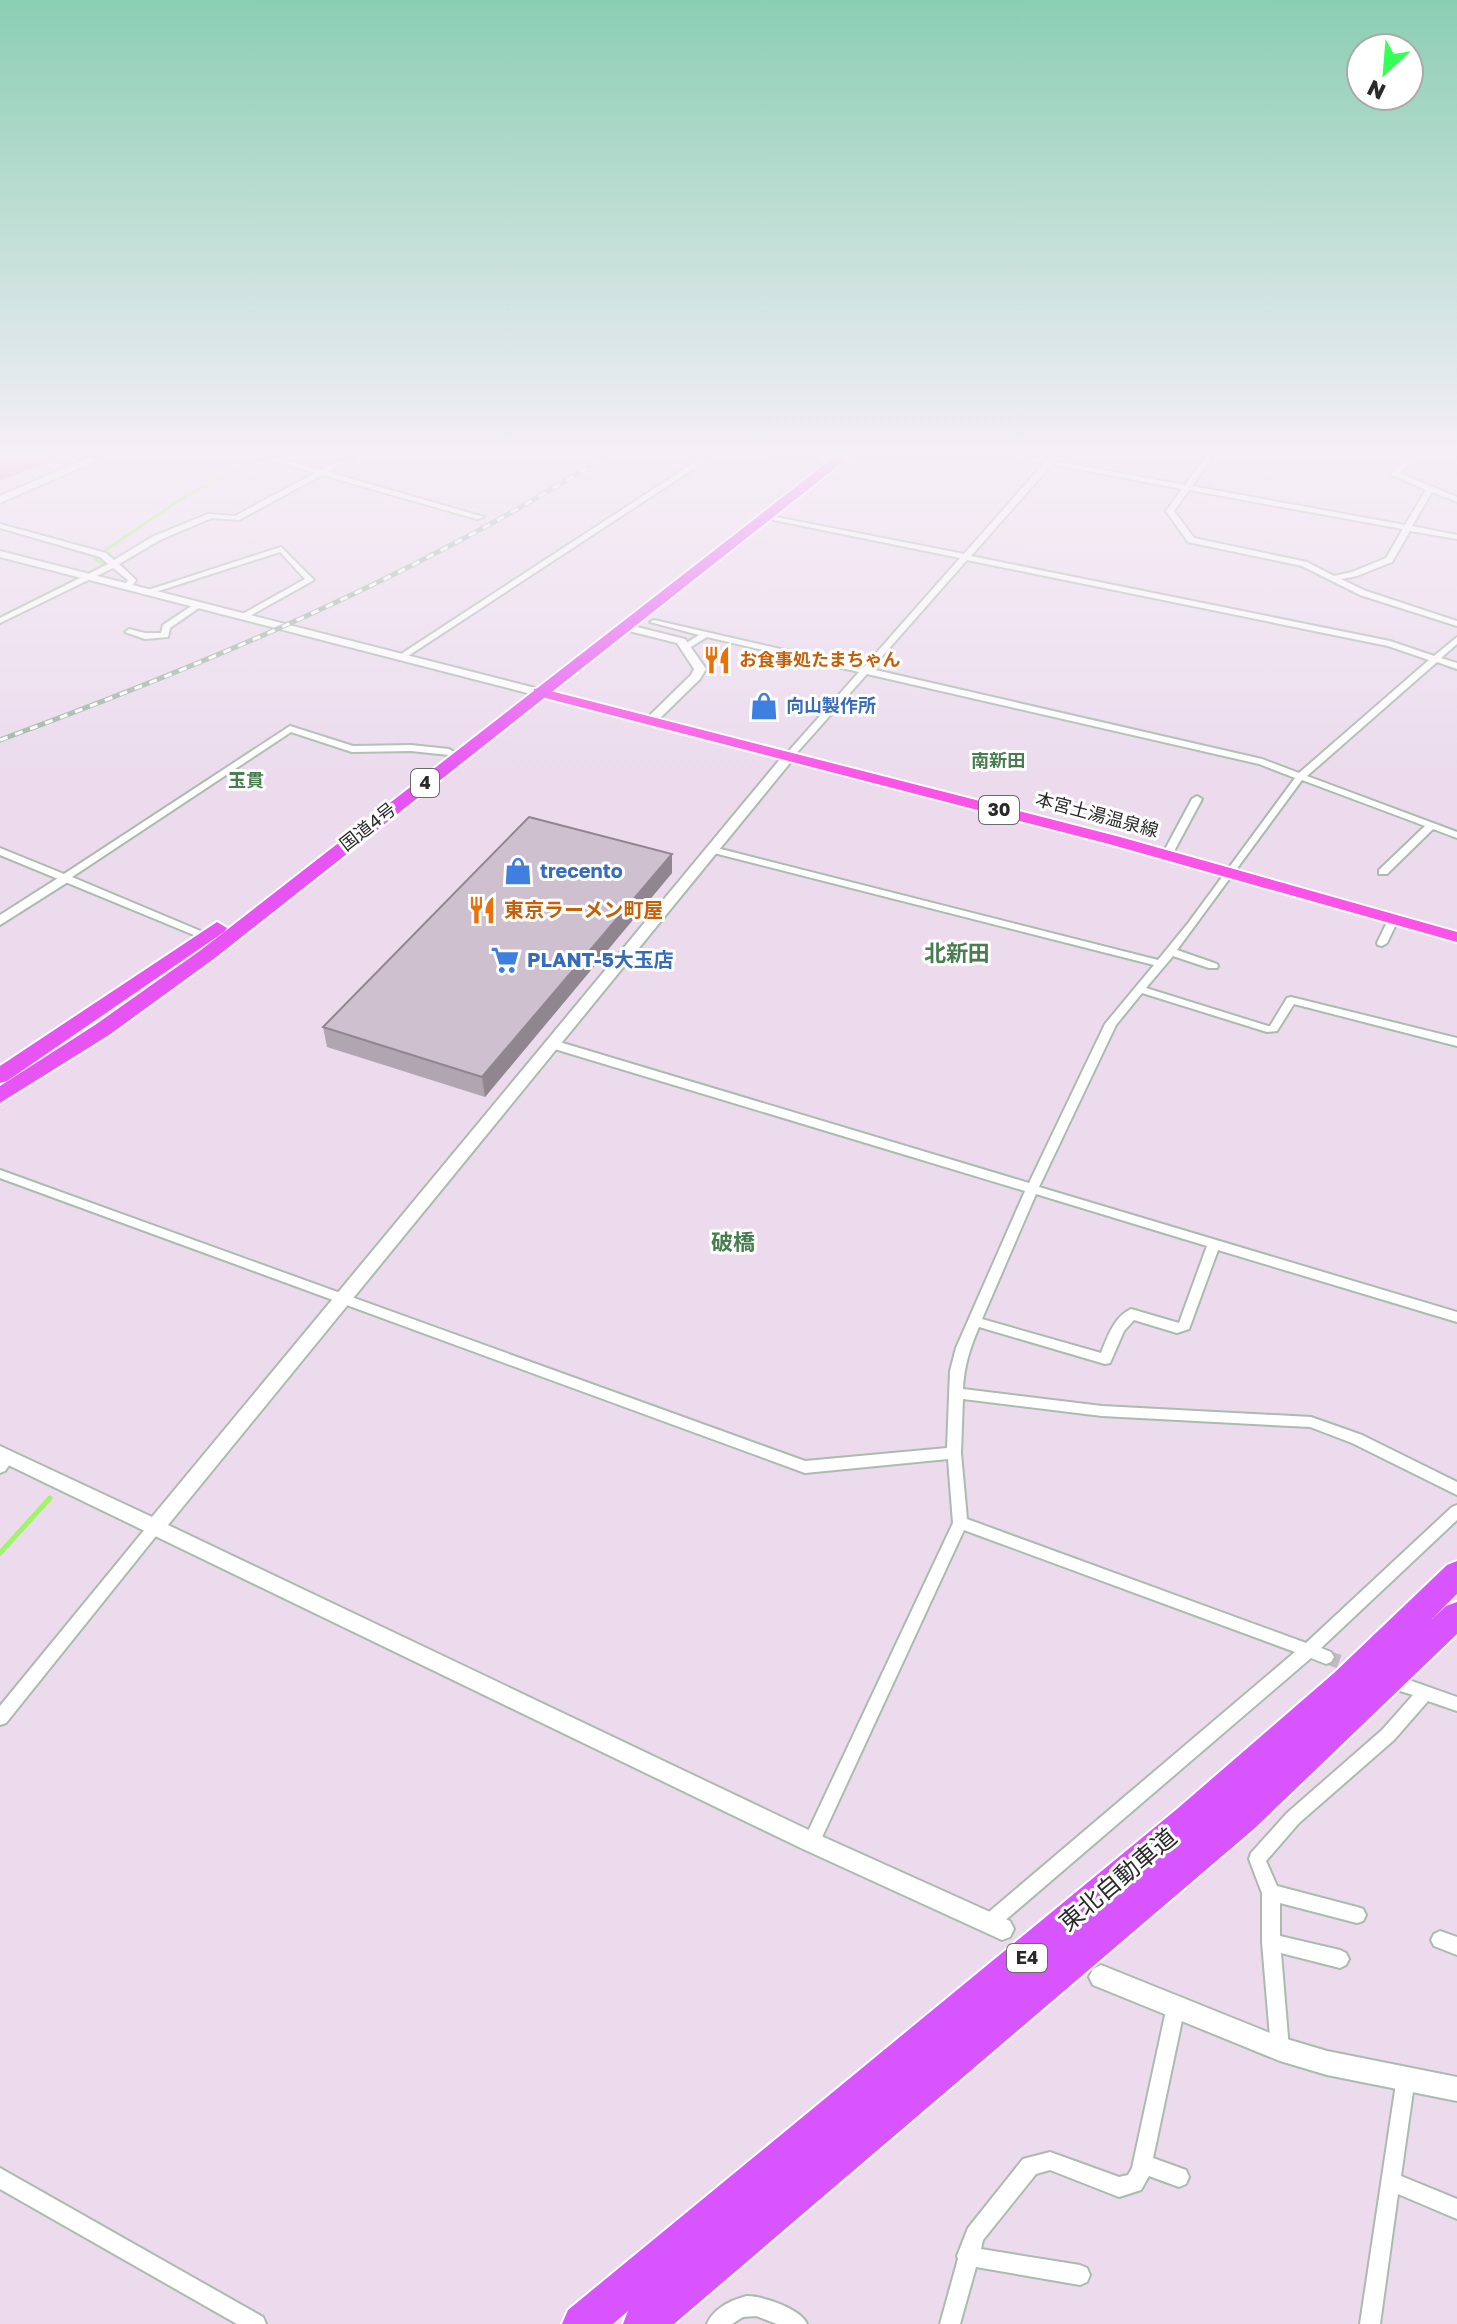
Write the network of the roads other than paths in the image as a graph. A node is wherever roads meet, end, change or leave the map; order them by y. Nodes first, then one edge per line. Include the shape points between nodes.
1 (48, 566) edge
2 (110, 566) edge
3 (118, 566) edge
4 (226, 566) edge
5 (297, 566) edge
6 (539, 566) edge
7 (692, 566) edge
8 (701, 566) edge
9 (957, 566) edge
10 (1012, 566) edge
11 (1309, 566) edge
12 (1373, 566) edge
13 (89, 577) junction
14 (1334, 578) junction
15 (127, 587) junction
16 (146, 592) junction
17 (199, 605) junction
18 (243, 616) junction
19 (0, 621) edge
20 (654, 622) dead end
21 (1457, 624) edge
22 (625, 627) junction
23 (129, 632) dead end
24 (707, 633) junction
25 (1457, 640) edge
26 (686, 647) junction
27 (402, 656) junction
28 (1436, 659) junction
29 (1457, 666) edge
30 (864, 670) junction
31 (534, 690) junction
32 (651, 720) junction
33 (449, 752) junction
34 (790, 755) junction
35 (1300, 777) junction
36 (1197, 799) dead end
37 (1431, 826) junction
38 (1457, 835) edge
39 (713, 850) junction
40 (0, 851) edge
41 (1167, 855) junction
42 (1229, 872) junction
43 (1383, 872) dead end
44 (66, 877) junction
45 (1394, 918) junction
46 (0, 921) edge
47 (206, 937) junction
48 (1457, 937) edge
49 (1382, 943) dead end
50 (1170, 951) junction
51 (1159, 963) junction
52 (1213, 966) dead end
53 (1139, 989) junction
54 (1457, 1042) edge
55 (552, 1044) junction
56 (0, 1076) edge
57 (0, 1096) edge
58 (0, 1174) edge
59 (1032, 1189) junction
60 (1214, 1244) junction
61 (342, 1297) junction
62 (1457, 1317) edge
63 (974, 1321) junction
64 (956, 1393) junction
65 (954, 1453) junction
66 (3, 1459) edge
67 (1457, 1489) edge
68 (1457, 1511) edge
69 (960, 1523) junction
70 (155, 1527) junction
71 (1457, 1574) edge
72 (1457, 1615) edge
73 (1308, 1651) junction
74 (1326, 1657) tunnel mouth
75 (1406, 1686) dead end
76 (1425, 1693) junction
77 (1457, 1704) edge
78 (0, 1718) edge
79 (811, 1842) junction
80 (1271, 1893) junction
81 (1357, 1915) dead end
82 (996, 1926) joint
83 (1271, 1942) junction
84 (1340, 1959) dead end
85 (1101, 1977) dead end
86 (1176, 2006) junction
87 (1280, 2049) junction
88 (1406, 2077) junction
89 (1457, 2089) edge
90 (1143, 2164) junction
91 (1179, 2177) dead end
92 (0, 2178) edge
93 (1392, 2182) junction
94 (1457, 2209) edge
95 (967, 2256) junction
96 (1080, 2275) dead end
97 (1375, 2322) edge
98 (256, 2324) edge
99 (582, 2324) edge
100 (643, 2324) edge
101 (717, 2324) edge
102 (797, 2324) edge
103 (950, 2324) edge

1 - 13 street
2 - 13 street
3 - 15 street via 132,580
4 - 16 street
5 - 18 street via 310,580
6 - 27 street
7 - 31 highway, 国道4号 / 4
8 - 22 highway, 国道4号 / 4
9 - 30 street
10 - 28 street via 1390,644
11 - 14 street
12 - 14 street
13 - 15 street
13 - 19 street
14 - 21 street
15 - 16 street
16 - 17 street
17 - 18 street
17 - 23 street via 166,627 165,635
18 - 27 street
20 - 24 street
22 - 26 street via 675,638
22 - 31 highway, 国道4号 / 4
24 - 26 street
24 - 30 street
25 - 28 street
26 - 32 street via 699,673
27 - 31 street
28 - 29 street
28 - 35 street
30 - 34 street
30 - 35 street via 1262,762
31 - 32 main road, 本宮土湯温泉線 / 30
31 - 33 highway, 国道4号 / 4
31 - 57 highway, 国道4号 / 4 via 208,954
32 - 34 main road, 本宮土湯温泉線 / 30
33 - 44 street via 352,749 290,729
33 - 47 highway, 国道4号 / 4
34 - 39 street
34 - 41 main road, 本宮土湯温泉線 / 30
35 - 37 street
35 - 42 street
36 - 41 street
37 - 38 street
37 - 43 street
39 - 51 street
39 - 55 street
40 - 44 street
41 - 42 main road, 本宮土湯温泉線 / 30
42 - 45 main road, 本宮土湯温泉線 / 30
42 - 50 street
44 - 46 street
44 - 47 street
45 - 48 main road, 本宮土湯温泉線 / 30
45 - 49 street
47 - 56 highway, 国道4号 / 4
50 - 51 street
50 - 52 street
51 - 53 street
53 - 54 street via 1267,1029 1273,1029 1291,1000
53 - 59 street via 1111,1024
55 - 59 street
55 - 61 street
58 - 61 street
59 - 60 street
59 - 63 street
60 - 62 street
60 - 63 street via 1184,1326 1131,1314 1118,1328 1105,1359
61 - 65 street via 805,1467
61 - 70 street
63 - 64 street via 963,1348
64 - 65 street
64 - 67 street via 1102,1411 1311,1422
65 - 69 street
66 - 70 street
68 - 73 street
69 - 73 street
69 - 79 street
70 - 78 street
70 - 79 street
71 - 99 highway, 東北自動車道 / E4 via 1195,1815
72 - 100 highway, 東北自動車道 / E4 via 1243,1817
73 - 74 street
73 - 82 street
75 - 76 street
76 - 77 street
76 - 80 street via 1388,1735 1260,1853 1257,1859
79 - 82 street
80 - 81 street
80 - 83 street
83 - 84 street
83 - 87 street
85 - 86 street
86 - 87 street
86 - 90 street
87 - 88 street
88 - 89 street
88 - 93 street
90 - 91 street
90 - 95 street via 1127,2187 1059,2163 1030,2166 975,2235
92 - 98 street
93 - 94 street
93 - 97 street
95 - 96 street
95 - 103 street
101 - 102 street via 734,2307 760,2305

